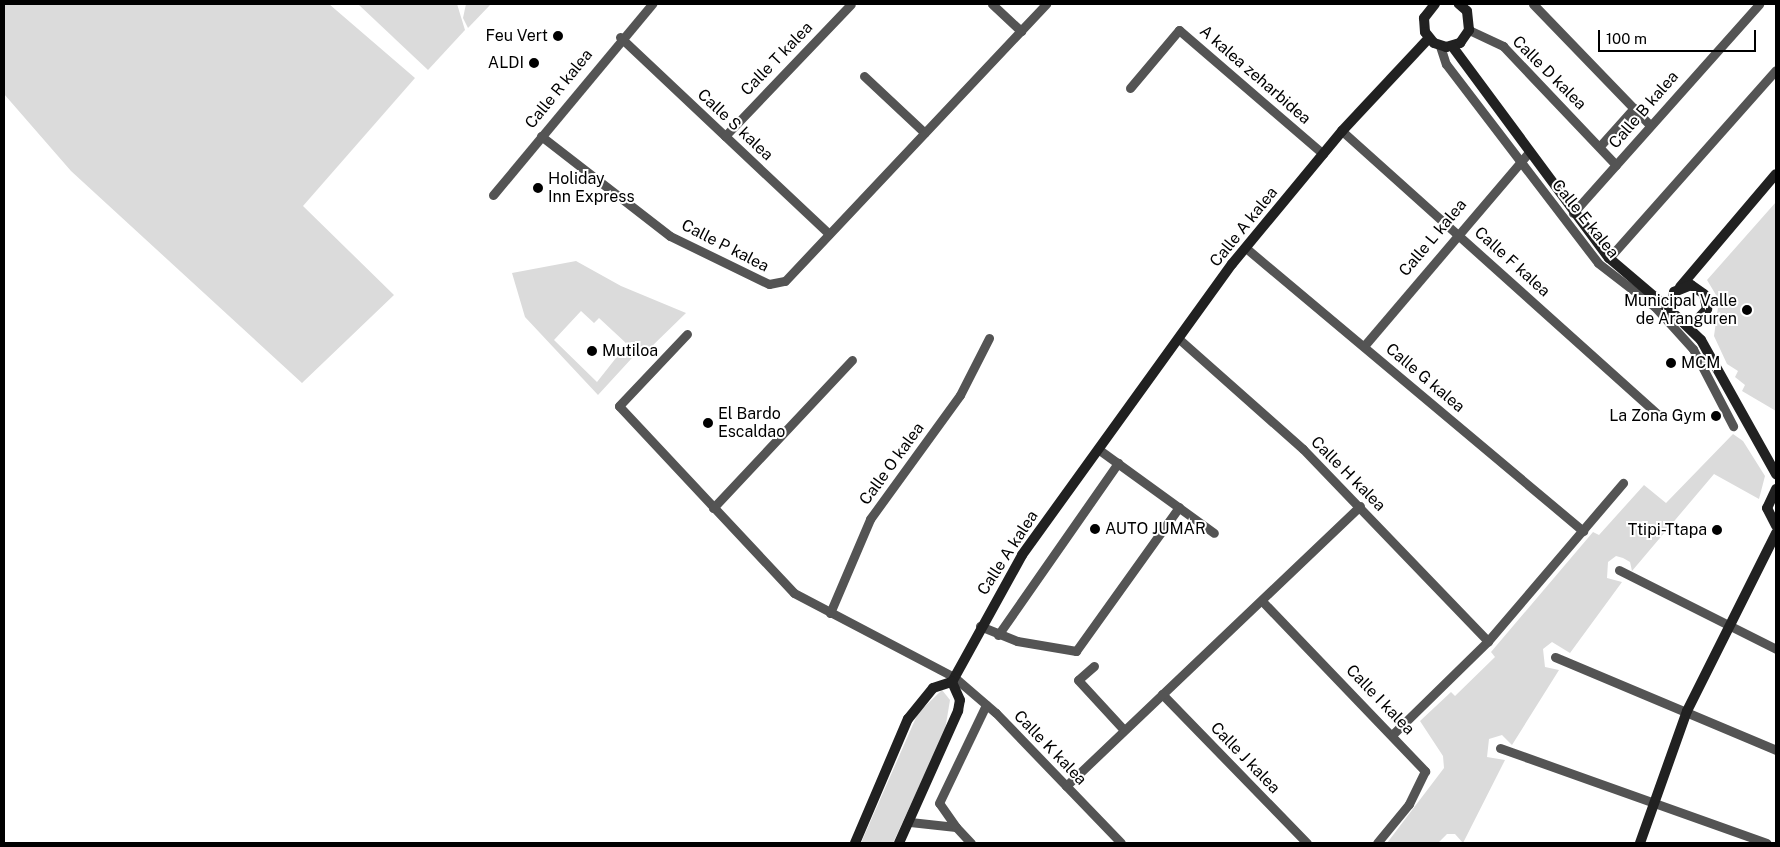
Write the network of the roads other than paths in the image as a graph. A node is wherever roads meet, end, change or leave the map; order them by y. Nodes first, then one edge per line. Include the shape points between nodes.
1 (652, 4) edge
2 (851, 4) edge
3 (992, 4) edge
4 (1046, 4) edge
5 (1418, 4) edge
6 (1435, 4) edge
7 (1460, 4) edge
8 (1533, 4) edge
9 (1758, 4) edge
10 (1427, 12) junction
11 (1470, 30) junction
12 (1020, 31) junction
13 (620, 37) junction
14 (1429, 38) junction
15 (1440, 46) junction
16 (1452, 46) junction
17 (1776, 70) edge
18 (864, 76) dead end
19 (1130, 88) dead end
20 (1634, 108) junction
21 (1650, 125) junction
22 (1342, 131) junction
23 (925, 133) junction
24 (541, 136) junction
25 (725, 136) junction
26 (1600, 146) junction
27 (1528, 153) junction
28 (1323, 154) junction
29 (1519, 159) junction
30 (1616, 165) junction
31 (1776, 174) edge
32 (493, 195) dead end
33 (1573, 213) junction
34 (1457, 232) junction
35 (829, 234) junction
36 (1246, 249) junction
37 (1705, 254) junction
38 (1609, 258) junction
39 (1699, 288) junction
40 (1677, 289) junction
41 (1654, 292) junction
42 (1670, 310) junction
43 (1701, 318) junction
44 (1684, 323) junction
45 (687, 334) dead end
46 (989, 338) dead end
47 (1179, 339) junction
48 (1701, 340) junction
49 (1364, 346) junction
50 (852, 360) dead end
51 (1661, 417) dead end
52 (1733, 426) dead end
53 (1098, 449) junction
54 (1118, 463) junction
55 (1776, 474) edge
56 (1623, 483) dead end
57 (1776, 490) edge
58 (1360, 506) junction
59 (1179, 507) junction
60 (713, 508) junction
61 (1776, 526) edge
62 (1583, 531) junction
63 (1214, 533) dead end
64 (1776, 533) edge
65 (1619, 570) dead end
66 (1262, 601) junction
67 (830, 613) junction
68 (1728, 625) junction
69 (980, 626) junction
70 (998, 635) junction
71 (1488, 641) junction
72 (1776, 649) edge
73 (1555, 657) dead end
74 (1094, 666) dead end
75 (953, 680) junction
76 (1162, 694) junction
77 (986, 705) junction
78 (1687, 711) junction
79 (1124, 730) junction
80 (1394, 734) junction
81 (1500, 748) dead end
82 (1776, 750) edge
83 (1066, 786) junction
84 (1652, 801) junction
85 (908, 826) junction
86 (956, 827) junction
87 (855, 843) edge
88 (899, 843) edge
89 (910, 843) edge
90 (971, 843) edge
91 (1121, 843) edge
92 (1306, 843) edge
93 (1377, 843) edge
94 (1640, 843) edge
95 (1767, 843) edge

1 - 13 street, Calle R kalea
2 - 25 street, Calle T kalea
3 - 12 street
4 - 12 street, Calle P kalea
5 - 10 street
6 - 10 street
7 - 11 street via 1470,20
8 - 20 street
9 - 21 street, Calle B kalea
10 - 14 street via 1424,25
11 - 16 street
11 - 26 street, Calle D kalea via 1503,46
12 - 23 street, Calle P kalea
13 - 24 street, Calle R kalea
13 - 25 street, Calle S kalea
14 - 15 street
14 - 22 street, Calle A kalea
15 - 16 street
15 - 29 street, Calle E kalea via 1446,64
16 - 27 street
17 - 38 street, Calle E kalea
18 - 23 street
19 - 28 street, A kalea zeharbidea via 1179,30
20 - 21 street
20 - 26 street
21 - 30 street, Calle B kalea
22 - 28 street, Calle A kalea
22 - 34 street, Calle F kalea
23 - 35 street, Calle P kalea
24 - 32 street, Calle R kalea
24 - 35 street, Calle P kalea via 670,236 769,284 785,281
25 - 35 street, Calle S kalea
26 - 30 street, Calle D kalea
27 - 29 street, Calle L kalea
27 - 33 street
28 - 36 street, Calle A kalea
29 - 34 street, Calle L kalea
29 - 52 street, Calle E kalea via 1598,263 1655,308 1687,341
30 - 33 street, Calle B kalea
31 - 37 street
33 - 38 street
34 - 49 street, Calle L kalea
34 - 51 street, Calle F kalea
36 - 47 street, Calle A kalea
36 - 49 street, Calle G kalea
37 - 39 street via 1696,274
37 - 40 street
38 - 41 street
39 - 40 street
39 - 43 street via 1707,301
40 - 41 street
40 - 42 street
41 - 42 street
42 - 44 street
43 - 44 street
43 - 48 street
44 - 48 street
45 - 60 street via 619,406
46 - 67 street, Calle O kalea via 960,395 870,519
47 - 53 street, Calle A kalea
47 - 58 street, Calle H kalea
48 - 55 street
49 - 62 street, Calle G kalea
50 - 60 street
53 - 54 street
53 - 69 street, Calle A kalea via 1022,555
54 - 59 street
54 - 70 street
56 - 62 street
57 - 61 street via 1767,508
58 - 66 street
58 - 71 street, Calle H kalea
59 - 63 street
59 - 70 street via 1076,651
60 - 67 street via 794,593
62 - 71 street
64 - 68 street
65 - 68 street
66 - 76 street
66 - 80 street, Calle I kalea
67 - 75 street
68 - 72 street
68 - 78 street
69 - 70 street
69 - 75 street, Calle A kalea
71 - 80 street
73 - 78 street
74 - 79 street via 1078,680
75 - 77 street, Calle K kalea
75 - 85 street via 960,700 958,711
75 - 87 street via 933,688 908,720
76 - 79 street
76 - 92 street, Calle J kalea
77 - 83 street, Calle K kalea
77 - 86 street via 939,802
78 - 82 street
78 - 84 street
79 - 83 street
80 - 93 street, Calle I kalea via 1426,770 1409,804
81 - 84 street
83 - 91 street, Calle K kalea
84 - 94 street
84 - 95 street
85 - 86 street
85 - 88 street
85 - 89 street
86 - 90 street

